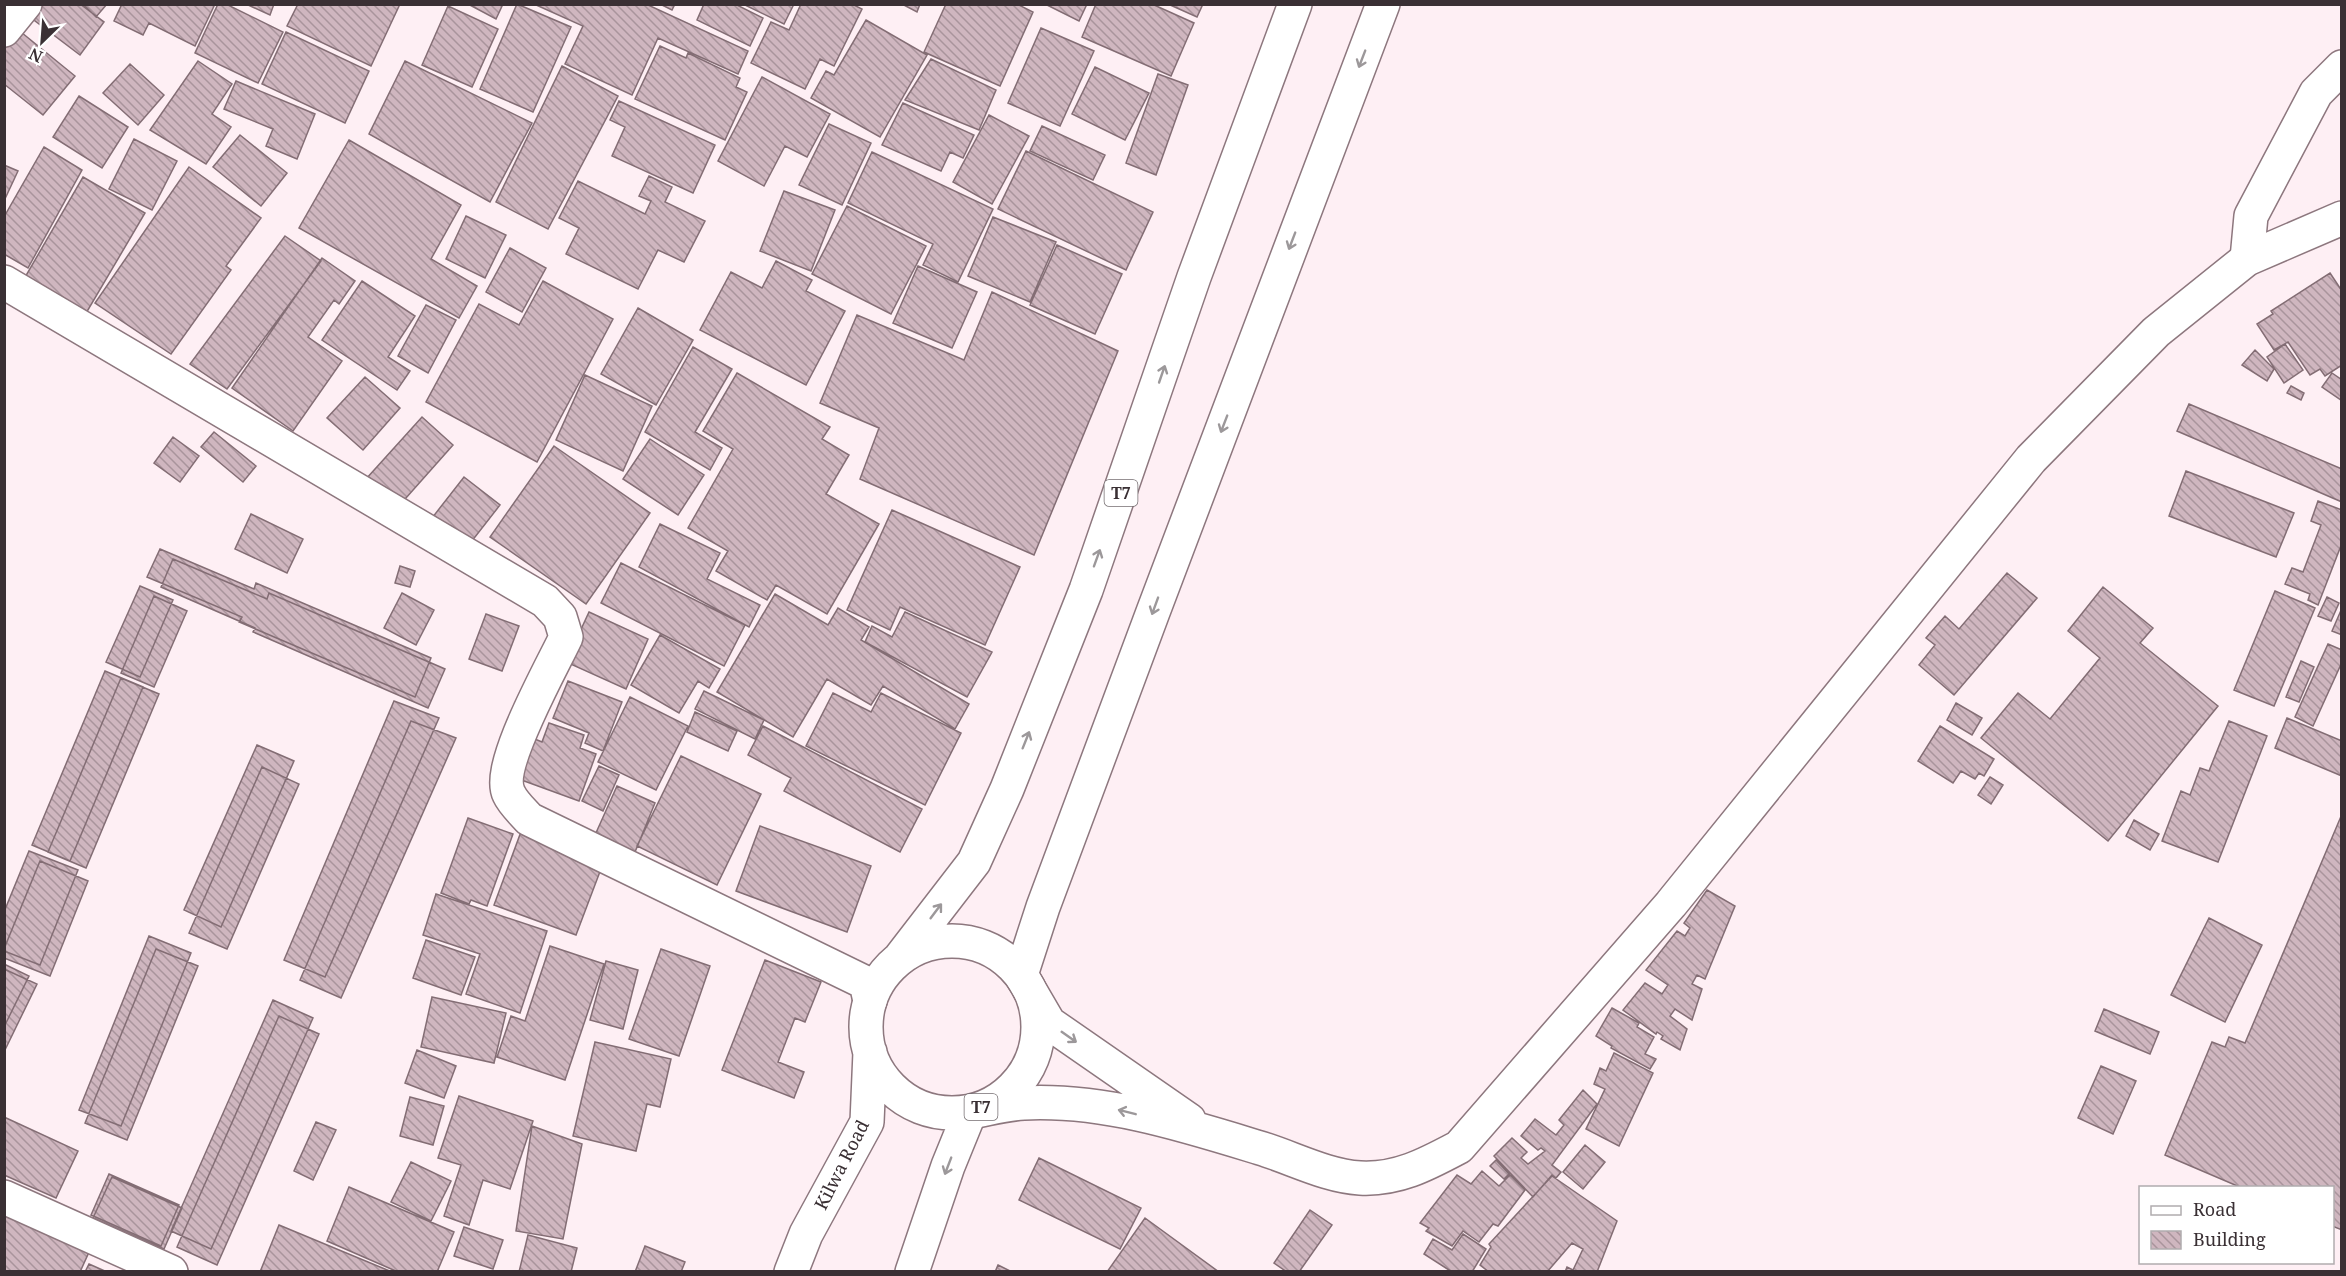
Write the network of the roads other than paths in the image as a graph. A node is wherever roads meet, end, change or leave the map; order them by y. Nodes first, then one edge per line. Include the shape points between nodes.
1 (25, 4) edge
2 (1295, 4) edge
3 (1383, 4) edge
4 (4, 30) edge
5 (2342, 68) edge
6 (2342, 218) edge
7 (2247, 259) junction
8 (4, 282) edge
9 (900, 958) junction
10 (1021, 975) junction
11 (870, 1001) junction
12 (870, 1052) junction
13 (970, 1112) junction
14 (1204, 1131) junction
15 (4, 1197) edge
16 (171, 1272) edge
17 (791, 1272) edge
18 (912, 1272) edge

1 - 4 main road
9 -> 2 main road, T7 via 974,862 1007,789 1086,590 1198,266
3 -> 10 main road via 1153,612
5 - 7 main road via 2316,93 2251,216
6 - 7 main road
7 - 14 main road via 2156,332 2031,459 1671,904 1459,1147 1412,1172 1361,1178 1326,1172
8 - 11 main road via 545,602 560,617 566,637 512,751 506,772 508,794 529,819 866,983
9 - 10 main road, T7 via 923,946 947,941 996,952
9 - 11 main road, T7 via 882,977
10 - 13 main road, T7 via 1035,999 1039,1036 1028,1071 1004,1098
10 -> 14 main road via 1049,1023
11 - 12 main road, T7 via 866,1026
12 - 13 main road, T7 via 884,1081 908,1102 938,1113
12 - 17 main road, Kilwa Road / T7 via 867,1122 806,1234
14 -> 13 main road via 1112,1108 1024,1103
13 -> 18 main road, T7
15 - 16 main road

